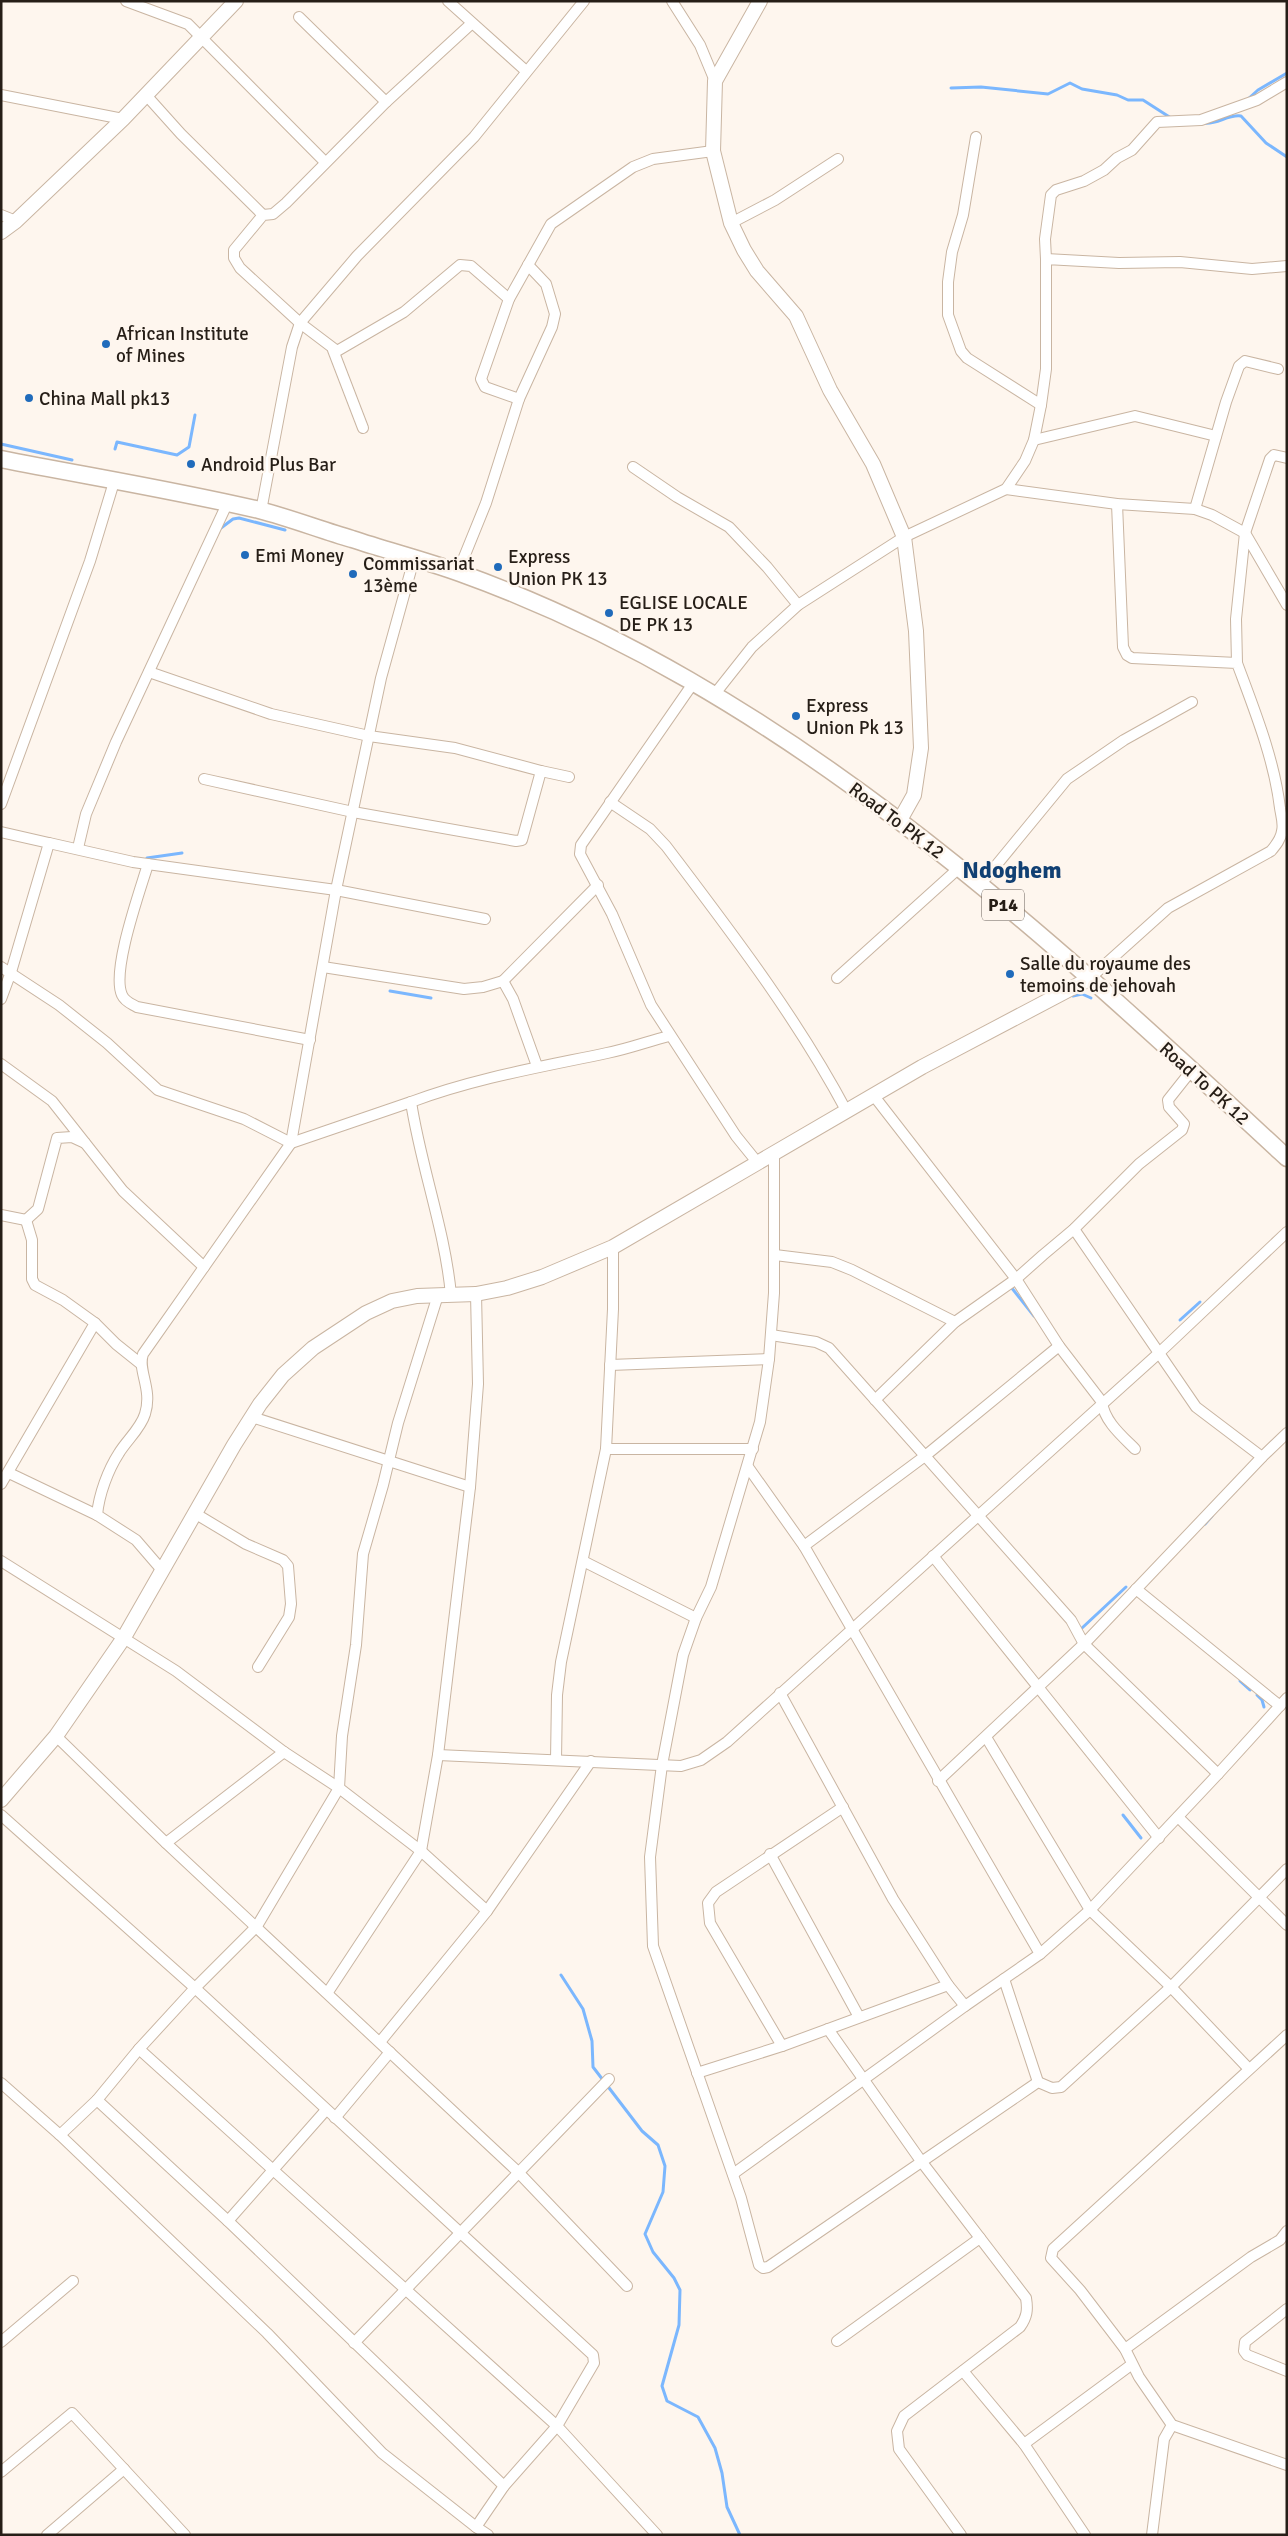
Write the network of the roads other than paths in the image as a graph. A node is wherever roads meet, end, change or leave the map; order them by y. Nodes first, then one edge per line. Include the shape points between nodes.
1 (126, 1) edge
2 (236, 1) edge
3 (448, 1) edge
4 (584, 1) edge
5 (672, 1) edge
6 (760, 1) edge
7 (299, 17) dead end
8 (472, 24) junction
9 (200, 37) junction
10 (526, 71) junction
11 (716, 81) junction
12 (1287, 82) edge
13 (1, 95) edge
14 (146, 95) junction
15 (386, 102) junction
16 (123, 119) junction
17 (976, 137) dead end
18 (713, 151) junction
19 (838, 159) dead end
20 (325, 162) junction
21 (1, 215) edge
22 (263, 215) junction
23 (16, 221) junction
24 (732, 223) junction
25 (1, 232) edge
26 (1046, 259) junction
27 (528, 264) junction
28 (1287, 266) edge
29 (509, 299) junction
30 (300, 324) junction
31 (333, 350) junction
32 (1278, 368) dead end
33 (519, 399) junction
34 (1041, 405) junction
35 (363, 428) dead end
36 (1216, 436) junction
37 (1034, 440) junction
38 (1287, 458) edge
39 (1, 459) edge
40 (633, 467) dead end
41 (114, 482) junction
42 (1006, 489) junction
43 (227, 504) junction
44 (1117, 504) junction
45 (1195, 509) junction
46 (261, 511) junction
47 (1245, 534) junction
48 (904, 537) junction
49 (414, 559) junction
50 (458, 572) junction
51 (798, 605) junction
52 (1287, 605) edge
53 (1237, 663) junction
54 (149, 672) junction
55 (694, 682) junction
56 (714, 695) junction
57 (1192, 702) dead end
58 (369, 736) junction
59 (541, 771) junction
60 (569, 777) dead end
61 (204, 779) dead end
62 (610, 802) junction
63 (1, 804) edge
64 (353, 812) junction
65 (900, 820) junction
66 (1, 832) edge
67 (49, 843) junction
68 (78, 848) junction
69 (148, 864) junction
70 (959, 868) junction
71 (598, 885) junction
72 (980, 885) junction
73 (336, 890) junction
74 (485, 919) dead end
75 (1, 968) edge
76 (323, 968) junction
77 (11, 972) junction
78 (837, 978) dead end
79 (1089, 979) junction
80 (503, 981) junction
81 (1, 1000) edge
82 (669, 1036) junction
83 (310, 1040) junction
84 (1, 1064) edge
85 (536, 1066) junction
86 (1191, 1071) junction
87 (874, 1096) junction
88 (411, 1102) junction
89 (847, 1112) junction
90 (85, 1143) junction
91 (291, 1143) junction
92 (774, 1152) junction
93 (1287, 1158) edge
94 (757, 1162) junction
95 (1, 1215) edge
96 (26, 1220) junction
97 (1074, 1229) junction
98 (1287, 1232) edge
99 (613, 1247) junction
100 (775, 1255) junction
101 (204, 1267) junction
102 (1016, 1279) junction
103 (476, 1294) junction
104 (445, 1295) junction
105 (95, 1322) junction
106 (955, 1322) junction
107 (771, 1335) junction
108 (1058, 1346) junction
109 (1159, 1353) junction
110 (769, 1359) junction
111 (141, 1364) junction
112 (610, 1366) junction
113 (875, 1400) junction
114 (1102, 1402) junction
115 (252, 1417) junction
116 (1287, 1433) edge
117 (606, 1449) junction
118 (754, 1449) junction
119 (1135, 1449) dead end
120 (925, 1456) junction
121 (1262, 1457) junction
122 (389, 1462) junction
123 (748, 1467) junction
124 (9, 1472) junction
125 (1, 1484) edge
126 (470, 1487) junction
127 (196, 1514) junction
128 (979, 1514) junction
129 (97, 1515) junction
130 (804, 1546) junction
131 (932, 1556) junction
132 (1, 1561) edge
133 (583, 1561) junction
134 (162, 1569) junction
135 (1136, 1589) junction
136 (696, 1618) junction
137 (853, 1630) junction
138 (123, 1639) junction
139 (1084, 1644) junction
140 (258, 1667) dead end
141 (1040, 1687) junction
142 (780, 1693) junction
143 (1283, 1702) edge
144 (56, 1736) junction
145 (986, 1737) junction
146 (284, 1752) junction
147 (438, 1755) junction
148 (556, 1760) junction
149 (591, 1761) junction
150 (662, 1765) junction
151 (1218, 1774) junction
152 (938, 1781) junction
153 (339, 1788) junction
154 (1, 1800) edge
155 (843, 1807) junction
156 (1, 1815) edge
157 (1178, 1817) junction
158 (1159, 1838) junction
159 (166, 1843) junction
160 (421, 1851) junction
161 (770, 1854) junction
162 (1287, 1869) edge
163 (1259, 1896) junction
164 (1090, 1910) junction
165 (487, 1911) junction
166 (1287, 1925) edge
167 (257, 1926) junction
168 (1040, 1954) junction
169 (1004, 1979) junction
170 (948, 1985) junction
171 (1171, 1987) junction
172 (195, 1988) junction
173 (328, 1992) junction
174 (965, 2006) junction
175 (859, 2017) junction
176 (828, 2029) junction
177 (1287, 2035) edge
178 (380, 2042) junction
179 (782, 2046) junction
180 (139, 2049) junction
181 (390, 2052) junction
182 (1249, 2069) junction
183 (697, 2073) junction
184 (609, 2079) dead end
185 (863, 2080) junction
186 (1038, 2082) junction
187 (1, 2083) edge
188 (97, 2100) junction
189 (326, 2110) junction
190 (335, 2118) junction
191 (60, 2135) junction
192 (921, 2162) junction
193 (273, 2170) junction
194 (518, 2172) junction
195 (733, 2174) junction
196 (228, 2221) junction
197 (1287, 2231) edge
198 (460, 2233) junction
199 (980, 2238) junction
200 (73, 2281) dead end
201 (627, 2286) dead end
202 (406, 2290) junction
203 (1287, 2308) edge
204 (837, 2341) dead end
205 (1, 2342) edge
206 (354, 2343) junction
207 (1125, 2349) junction
208 (1131, 2365) junction
209 (963, 2371) junction
210 (1287, 2371) edge
211 (1172, 2425) junction
212 (557, 2426) junction
213 (1024, 2444) junction
214 (1287, 2464) edge
215 (124, 2469) junction
216 (1, 2472) edge
217 (504, 2486) junction
218 (476, 2527) junction
219 (47, 2535) edge
220 (185, 2535) edge
221 (488, 2535) edge
222 (656, 2535) edge
223 (961, 2535) edge
224 (1085, 2535) edge
225 (1152, 2535) edge

1 - 9 street via 180,20
2 - 9 street
3 - 8 street
4 - 10 street
5 - 11 street via 700,45
6 - 11 street
7 - 15 street
8 - 10 street
8 - 15 street
9 - 14 street
9 - 20 street
10 - 30 street via 474,137 357,256
11 - 18 street
12 - 26 street via 1256,100 1201,120 1157,122 1132,150 1104,170 1056,190 1048,201
13 - 16 street
14 - 16 street
14 - 22 street
15 - 20 street
16 - 23 street
17 - 34 street via 963,215 952,252 948,316 961,351 967,358
18 - 24 street
18 - 27 street via 653,159 633,167 551,224
19 - 24 street via 775,200
20 - 22 street via 286,204 273,214
21 - 23 street
22 - 30 street via 234,250 234,258 240,268
23 - 25 street
24 - 48 street via 757,272 796,316 830,390 873,464
26 - 28 street via 1180,262 1252,269
26 - 34 street via 1046,369
27 - 29 street
27 - 33 street via 546,284 555,314
29 - 31 street via 471,266 460,265 404,312 343,349
29 - 33 street via 481,380 485,387
30 - 31 street
30 - 46 street via 292,347
31 - 35 street
32 - 36 street via 1250,360 1239,366
33 - 50 street via 486,503
34 - 37 street
36 - 37 street via 1135,416
36 - 45 street
37 - 42 street via 1025,461
38 - 47 street via 1274,455 1270,459
39 - 41 main road, P14
40 - 51 street via 729,527 768,566
41 - 43 main road, P14
41 - 63 street via 90,561
42 - 44 street
42 - 48 street
43 - 46 main road, P14
43 - 54 street
44 - 45 street
44 - 53 street via 1123,647 1126,655 1132,658
45 - 47 street
46 - 49 main road, P14
47 - 52 street
47 - 53 street via 1236,619
48 - 51 street
48 - 65 street via 916,631 921,748 914,795
49 - 50 main road, P14
49 - 58 street via 381,678
50 - 55 main road, P14 via 627,645
51 - 56 street via 748,651
53 - 79 street via 1256,714 1279,796 1283,829 1280,840 1271,851 1168,908
54 - 58 street via 271,714
54 - 68 street via 86,814
55 - 56 main road, Road To PK 12 / P14
55 - 62 street
56 - 65 main road, Road To PK 12 / P14 via 816,760
57 - 72 street via 1132,735 1067,779
58 - 59 street via 455,748
58 - 64 street
59 - 60 street
59 - 64 street via 520,841
61 - 64 street
62 - 71 street via 581,845 583,862
62 - 89 street via 650,829 666,846 797,1024
64 - 73 street
65 - 70 main road, Road To PK 12 / P14
66 - 67 street
67 - 68 street
67 - 77 street
68 - 69 street
69 - 73 street
69 - 83 street via 123,953 121,990 126,1000 137,1007
70 - 72 main road, Road To PK 12 / P14
70 - 78 street
71 - 80 street
71 - 82 street via 651,1005
72 - 79 main road, Road To PK 12 / P14
73 - 74 street
73 - 76 street
75 - 77 street
76 - 80 street via 464,989
76 - 83 street
77 - 81 street
77 - 91 street via 73,1016 158,1090 244,1119
79 - 86 main road, Road To PK 12 / P14
79 - 87 street
80 - 85 street via 513,999
82 - 85 street via 609,1053
82 - 94 street
83 - 91 street
84 - 90 street via 52,1101
85 - 88 street via 450,1088
86 - 93 main road, Road To PK 12 / P14
86 - 97 street via 1168,1100 1184,1124 1182,1130 1139,1164
87 - 89 street
87 - 102 street
88 - 91 street
88 - 104 street via 446,1259
89 - 92 street
90 - 96 street via 72,1138 57,1138 38,1209
90 - 101 street via 123,1192
91 - 101 street
92 - 94 street
92 - 100 street
94 - 99 street
95 - 96 street
96 - 105 street via 32,1240 32,1279 35,1285
97 - 102 street
97 - 109 street
98 - 109 street
99 - 103 street via 542,1277
99 - 112 street
100 - 106 street via 846,1267
100 - 107 street
101 - 111 street via 143,1354
102 - 106 street
102 - 108 street
103 - 104 street
103 - 126 street via 478,1384
104 - 115 street via 392,1301 358,1318 313,1348 283,1375
104 - 122 street via 398,1423
105 - 111 street
105 - 124 street
106 - 113 street
107 - 110 street
107 - 113 street via 816,1342 829,1348
108 - 114 street
108 - 120 street
109 - 114 street
109 - 121 street via 1196,1407
110 - 112 street
110 - 118 street
111 - 129 street via 149,1394 145,1415 118,1454 101,1492
112 - 117 street
113 - 120 street
114 - 119 street via 1112,1424
114 - 128 street
115 - 122 street
115 - 127 street
116 - 121 street
117 - 118 street
117 - 133 street
118 - 123 street
120 - 128 street
120 - 130 street
121 - 135 street
122 - 126 street
122 - 153 street via 363,1554
123 - 130 street
123 - 136 street via 711,1588
124 - 125 street
124 - 129 street
126 - 147 street
127 - 134 street
127 - 140 street via 246,1544 283,1560 288,1566 289,1617
128 - 131 street
128 - 139 street via 1071,1620
129 - 134 street via 136,1540
130 - 137 street
131 - 137 street
131 - 141 street
132 - 138 street
133 - 136 street
133 - 148 street via 561,1662
134 - 138 street
135 - 139 street
135 - 143 street
136 - 150 street via 683,1655
137 - 142 street
137 - 152 street
138 - 144 street
138 - 146 street via 176,1671
139 - 141 street
139 - 151 street
141 - 145 street
141 - 158 street
142 - 150 street via 727,1742 701,1760 681,1766
142 - 155 street
143 - 151 street
144 - 154 street
144 - 159 street
145 - 152 street
145 - 164 street
146 - 153 street
146 - 159 street
147 - 148 street
147 - 160 street
148 - 149 street
149 - 150 street
149 - 165 street
150 - 183 street via 650,1857 653,1946
151 - 157 street
152 - 168 street
153 - 160 street
153 - 167 street
155 - 161 street
155 - 170 street via 893,1899
156 - 172 street
157 - 158 street
157 - 163 street
158 - 164 street
159 - 167 street
160 - 165 street
160 - 173 street
161 - 175 street
161 - 179 street via 716,1892 708,1903 708,1913 710,1923
162 - 163 street
163 - 166 street
163 - 171 street
164 - 168 street
164 - 171 street
165 - 178 street
167 - 172 street
167 - 173 street
168 - 169 street
169 - 174 street
169 - 186 street
170 - 174 street
170 - 175 street
171 - 182 street
171 - 186 street via 1061,2086 1052,2088
172 - 180 street
172 - 189 street
173 - 178 street
174 - 185 street
175 - 176 street
176 - 179 street
176 - 185 street
177 - 182 street
178 - 181 street
179 - 183 street
180 - 188 street
180 - 193 street
181 - 190 street
181 - 194 street
182 - 207 street via 1052,2249 1051,2258
183 - 195 street
184 - 194 street
185 - 192 street
185 - 195 street
186 - 192 street
187 - 191 street
188 - 191 street
188 - 196 street
189 - 190 street
189 - 193 street
190 - 198 street
191 - 218 street via 267,2333 382,2453
192 - 195 street via 764,2268 759,2265
192 - 199 street
193 - 196 street
193 - 202 street
194 - 198 street
194 - 201 street
196 - 206 street
197 - 207 street via 1280,2240 1251,2257
198 - 202 street
198 - 212 street via 592,2355 594,2363
199 - 204 street
199 - 209 street via 1026,2298 1028,2307 1020,2327
200 - 205 street
202 - 206 street
202 - 212 street
203 - 210 street via 1244,2346 1247,2355
206 - 217 street
207 - 208 street
208 - 211 street
208 - 213 street
209 - 213 street
209 - 223 street via 904,2416 896,2439 899,2449
211 - 214 street
211 - 225 street via 1164,2439
212 - 217 street
212 - 222 street
213 - 224 street
215 - 216 street via 72,2413
215 - 219 street
215 - 220 street
217 - 218 street
218 - 221 street

